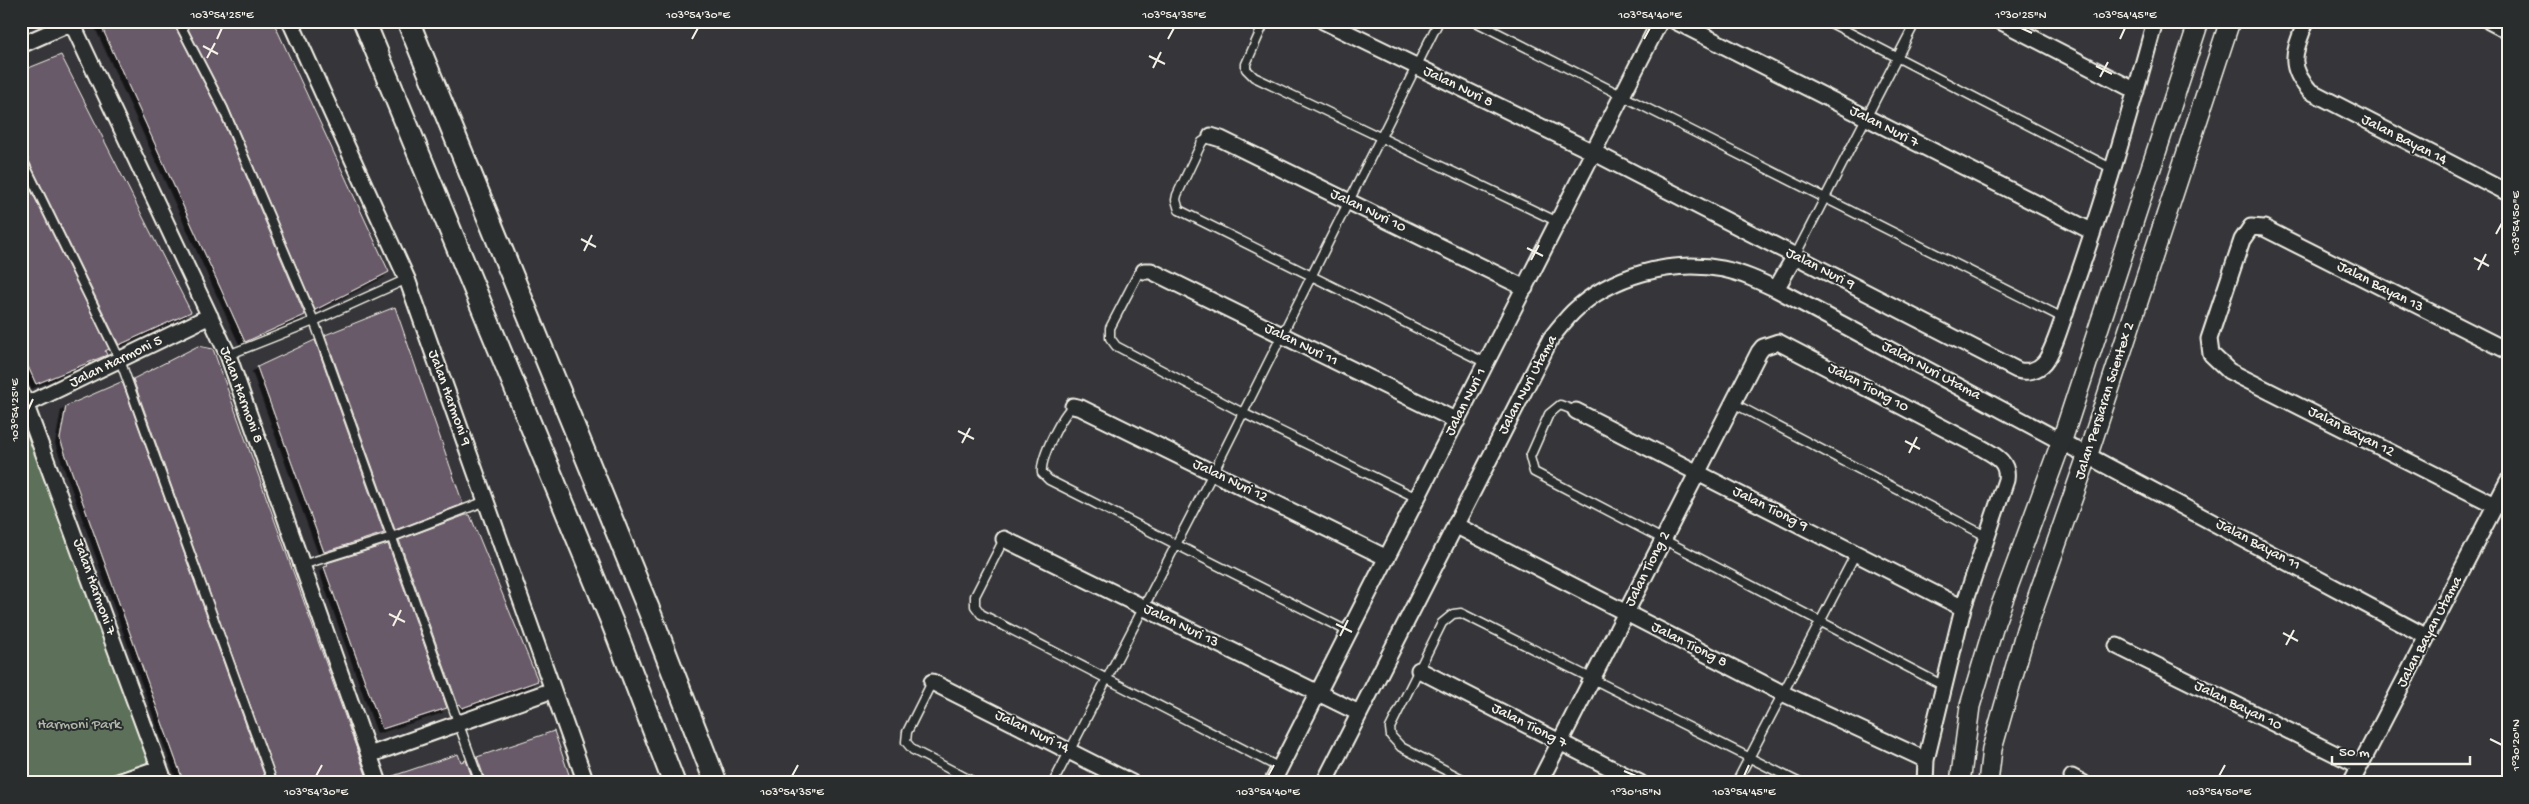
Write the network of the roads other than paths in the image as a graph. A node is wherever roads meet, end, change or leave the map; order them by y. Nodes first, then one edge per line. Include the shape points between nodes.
1 (178, 21) edge
2 (290, 21) edge
3 (364, 21) edge
4 (408, 21) edge
5 (1265, 21) edge
6 (1323, 21) edge
7 (1439, 21) edge
8 (1474, 21) edge
9 (1660, 21) edge
10 (1676, 21) edge
11 (1827, 21) edge
12 (1916, 21) edge
13 (2000, 21) edge
14 (2199, 21) edge
15 (2230, 21) edge
16 (2306, 21) edge
17 (2489, 21) edge
18 (71, 22) edge
19 (2154, 22) edge
20 (2508, 31) edge
21 (21, 45) edge
22 (1897, 57) junction
23 (1416, 67) junction
24 (2136, 91) junction
25 (1622, 96) junction
26 (1866, 117) junction
27 (1211, 136) joint
28 (1381, 137) junction
29 (1593, 152) junction
30 (21, 157) edge
31 (2113, 169) junction
32 (2508, 194) edge
33 (1824, 198) junction
34 (1348, 202) junction
35 (1558, 222) junction
36 (2093, 232) junction
37 (1794, 256) junction
38 (1144, 271) joint
39 (1311, 277) junction
40 (407, 279) junction
41 (1525, 288) junction
42 (1776, 289) junction
43 (210, 316) junction
44 (2063, 318) junction
45 (314, 321) junction
46 (1282, 336) junction
47 (2508, 351) edge
48 (2211, 354) joint
49 (228, 355) junction
50 (1758, 355) joint
51 (120, 360) junction
52 (1486, 364) junction
53 (23, 401) edge
54 (1733, 404) junction
55 (1073, 406) joint
56 (1576, 411) joint
57 (1243, 413) junction
58 (1457, 421) junction
59 (2062, 440) junction
60 (2088, 454) junction
61 (1698, 472) junction
62 (1213, 473) junction
63 (2508, 480) edge
64 (1418, 498) junction
65 (486, 501) junction
66 (2495, 505) junction
67 (1455, 525) junction
68 (1986, 536) junction
69 (392, 537) junction
70 (1004, 538) joint
71 (1662, 539) junction
72 (1176, 544) junction
73 (1856, 553) junction
74 (1387, 558) junction
75 (302, 565) junction
76 (1143, 607) junction
77 (1963, 608) junction
78 (1626, 612) junction
79 (1819, 621) junction
80 (1349, 632) junction
81 (2427, 637) junction
82 (2117, 646) dead end
83 (1419, 670) junction
84 (1593, 678) junction
85 (1106, 679) junction
86 (932, 682) joint
87 (1944, 686) junction
88 (553, 690) junction
89 (1318, 693) junction
90 (1782, 693) junction
91 (1359, 713) junction
92 (459, 723) junction
93 (1560, 742) junction
94 (1070, 750) junction
95 (369, 755) junction
96 (1748, 758) junction
97 (1926, 760) junction
98 (2360, 766) junction
99 (160, 768) junction
100 (1280, 768) junction
101 (115, 783) edge
102 (165, 783) edge
103 (273, 783) edge
104 (379, 783) edge
105 (480, 783) edge
106 (586, 783) edge
107 (674, 783) edge
108 (716, 783) edge
109 (976, 783) edge
110 (1053, 783) edge
111 (1132, 783) edge
112 (1272, 783) edge
113 (1324, 783) edge
114 (1470, 783) edge
115 (1540, 783) edge
116 (1640, 783) edge
117 (1736, 783) edge
118 (1800, 783) edge
119 (1924, 783) edge
120 (1960, 783) edge
121 (1988, 783) edge
122 (2351, 783) edge

1 - 45 lane via 223,108
2 - 40 street, Jalan Harmoni 9
3 - 107 main road via 612,622
4 - 108 main road via 648,608
5 - 28 lane via 1247,59 1249,74
6 - 23 street, Jalan Nuri 8
7 - 23 lane
8 - 25 lane
9 - 25 street, Jalan Nuri 1
10 - 26 street, Jalan Nuri 7
11 - 22 lane
12 - 22 lane
13 - 24 street
14 - 59 street, Jalan Persiaran Scientex 2
15 - 60 street, Jalan Persiaran Scientex 2
16 - 32 street, Jalan Bayan 14 via 2294,63 2302,83 2310,91
17 - 20 street
18 - 21 street
18 - 43 street, Jalan Harmoni 8
19 - 24 street
22 - 26 lane
22 - 31 lane
23 - 28 lane
23 - 29 street, Jalan Nuri 8
24 - 31 street
25 - 29 street, Jalan Nuri 1
25 - 33 lane
26 - 33 lane
26 - 36 street, Jalan Nuri 7
27 - 34 street, Jalan Nuri 10
27 - 39 lane via 1202,142 1177,195 1179,210
28 - 34 lane
28 - 35 lane
29 - 35 street, Jalan Nuri 1
29 - 37 street, Jalan Nuri 9
30 - 51 lane
31 - 36 street
33 - 37 lane
33 - 44 lane
34 - 39 lane
34 - 41 street, Jalan Nuri 10
35 - 41 street, Jalan Nuri 1
36 - 44 street
37 - 42 street
37 - 44 street, Jalan Nuri 9 via 2016,370 2029,372 2046,360
38 - 46 street, Jalan Nuri 11 via 1151,271
38 - 57 lane via 1138,274 1110,328 1112,343
39 - 46 lane
39 - 52 lane
40 - 45 lane
40 - 65 street, Jalan Harmoni 9
41 - 52 street, Jalan Nuri 1
42 - 59 street, Jalan Nuri Utama
42 - 67 street, Jalan Nuri Utama via 1723,269 1694,266 1660,268 1626,278 1599,292 1574,311 1551,338
43 - 49 street, Jalan Harmoni 8
43 - 51 street, Jalan Harmoni 5
45 - 49 lane
45 - 69 lane
46 - 57 lane
46 - 58 street, Jalan Nuri 11
47 - 48 street, Jalan Bayan 13 via 2264,228 2251,227 2242,240 2209,339
48 - 66 street, Jalan Bayan 12 via 2229,371
49 - 75 street, Jalan Harmoni 8
50 - 54 street, Jalan Tiong 2
50 - 68 street, Jalan Tiong 10 via 1770,343 1785,344 2002,461 2007,474
51 - 53 street, Jalan Harmoni 5
51 - 103 lane
52 - 58 street, Jalan Nuri 1
53 - 99 street, Jalan Harmoni 7
54 - 61 street, Jalan Tiong 2
54 - 68 lane
55 - 62 street, Jalan Nuri 12
55 - 72 lane via 1066,412 1043,462 1042,473
56 - 61 street, Jalan Tiong 9
56 - 71 lane via 1560,405 1549,414 1530,457 1534,472
57 - 62 lane
57 - 64 lane
58 - 64 street, Jalan Nuri 1
59 - 60 street, Jalan Nuri Utama
59 - 120 street, Jalan Persiaran Scientex 2 via 1995,622 1970,706
60 - 81 street, Jalan Bayan 11
60 - 121 street, Jalan Persiaran Scientex 2 via 2026,630 1992,749
61 - 71 street, Jalan Tiong 2
61 - 73 street, Jalan Tiong 9
62 - 72 lane
62 - 74 street, Jalan Nuri 12
63 - 66 street, Jalan Bayan Utama
64 - 74 street, Jalan Nuri 1
65 - 69 lane
65 - 88 street, Jalan Harmoni 9
66 - 81 street, Jalan Bayan Utama
67 - 78 street, Jalan Tiong 8
67 - 91 street, Jalan Nuri Utama
68 - 77 street, Jalan Tiong 10
69 - 75 lane
69 - 92 lane
70 - 76 street, Jalan Nuri 13
70 - 85 lane via 975,596 977,611
71 - 78 street, Jalan Tiong 2
71 - 79 lane
72 - 76 lane
72 - 80 lane
73 - 77 street, Jalan Tiong 9
73 - 79 lane
74 - 80 street, Jalan Nuri 1
75 - 95 street, Jalan Harmoni 8
76 - 85 lane
76 - 89 street, Jalan Nuri 13
77 - 87 street, Jalan Tiong 10
78 - 84 street, Jalan Tiong 2
78 - 90 street, Jalan Tiong 8
79 - 87 lane
79 - 90 lane
80 - 89 street, Jalan Nuri 1
81 - 98 street, Jalan Bayan Utama
82 - 98 street, Jalan Bayan 10
83 - 84 lane via 1442,623 1453,614 1461,613
83 - 93 street, Jalan Tiong 7
83 - 114 lane via 1392,721 1391,736 1400,747
84 - 93 street, Jalan Tiong 2
84 - 96 lane
85 - 94 lane
85 - 100 lane
86 - 94 street, Jalan Nuri 14
86 - 109 lane via 907,732 906,742 913,750
87 - 97 street, Jalan Tiong 10
88 - 92 street
88 - 106 street, Jalan Harmoni 9
89 - 91 street, Jalan Nuri 13
89 - 100 street, Jalan Nuri 1
90 - 96 lane
90 - 97 street, Jalan Tiong 8
91 - 113 street, Jalan Nuri Utama
92 - 95 street
92 - 105 lane
93 - 115 street, Jalan Tiong 2
93 - 116 street, Jalan Tiong 7
94 - 110 lane
94 - 111 street, Jalan Nuri 14
95 - 104 street, Jalan Harmoni 8
96 - 117 lane
96 - 118 lane
97 - 119 street, Jalan Tiong 10
98 - 122 street, Jalan Bayan Utama
99 - 101 street
99 - 102 street, Jalan Harmoni 7
100 - 112 street, Jalan Nuri 1

